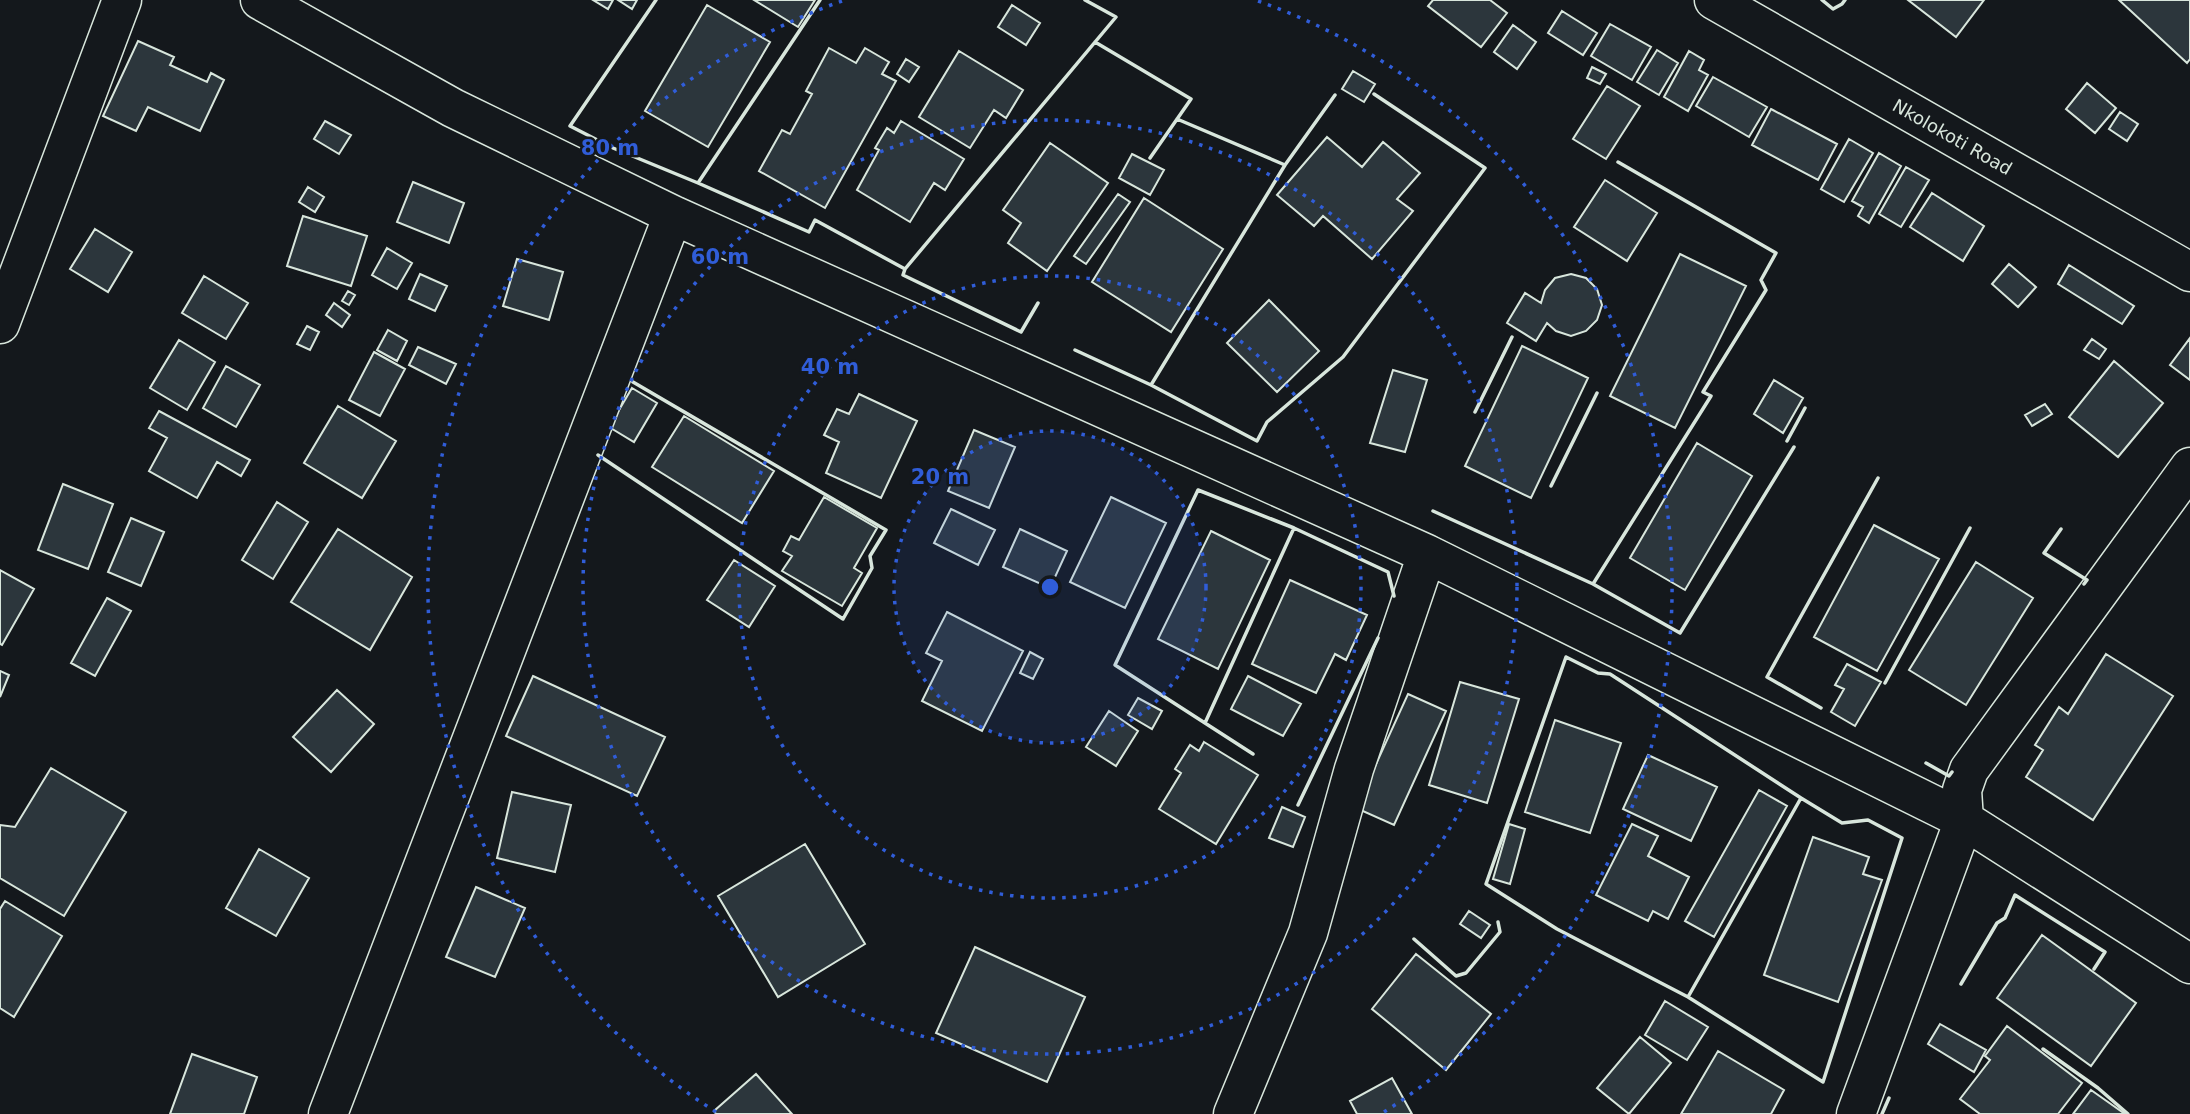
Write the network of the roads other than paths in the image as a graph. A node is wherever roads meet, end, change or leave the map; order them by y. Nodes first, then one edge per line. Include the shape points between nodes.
1 (122, 0) edge
2 (260, 0) edge
3 (1714, 0) edge
4 (673, 215) junction
5 (2190, 272) edge
6 (0, 324) edge
7 (2190, 467) edge
8 (1427, 554) junction
9 (1964, 820) junction
10 (2190, 964) edge
11 (328, 1114) edge
12 (1233, 1114) edge
13 (1856, 1114) edge

1 - 6 street
2 - 4 street via 453,108
3 - 5 street, Nkolokoti Road
4 - 8 street
4 - 11 street
7 - 9 street via 1969,770 1962,790
8 - 9 street
8 - 12 street via 1354,769 1308,933
9 - 10 street
9 - 13 street

